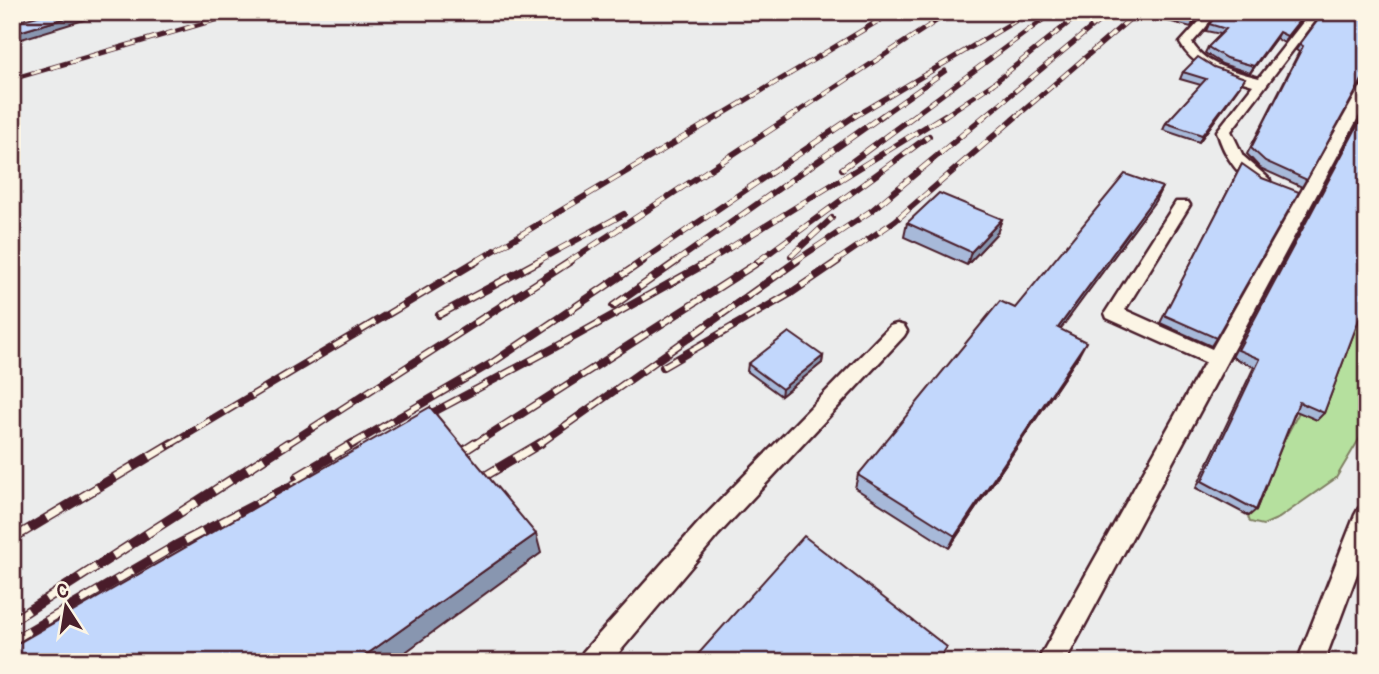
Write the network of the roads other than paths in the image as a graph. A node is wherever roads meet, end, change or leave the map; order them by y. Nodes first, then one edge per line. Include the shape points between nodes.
1 (1214, 12) edge
2 (1317, 12) edge
3 (1262, 83) junction
4 (1367, 88) edge
5 (1272, 184) edge
6 (1182, 205) dead end
7 (897, 331) dead end
8 (1216, 359) junction
9 (1367, 515) edge
10 (593, 662) edge
11 (1050, 662) edge
12 (1310, 662) edge

1 - 3 lane via 1186,43 1191,55
2 - 3 lane
3 - 5 lane via 1224,131 1241,166
4 - 8 lane via 1301,194
6 - 8 lane via 1114,313
7 - 10 lane via 710,527
8 - 11 lane
9 - 12 lane

